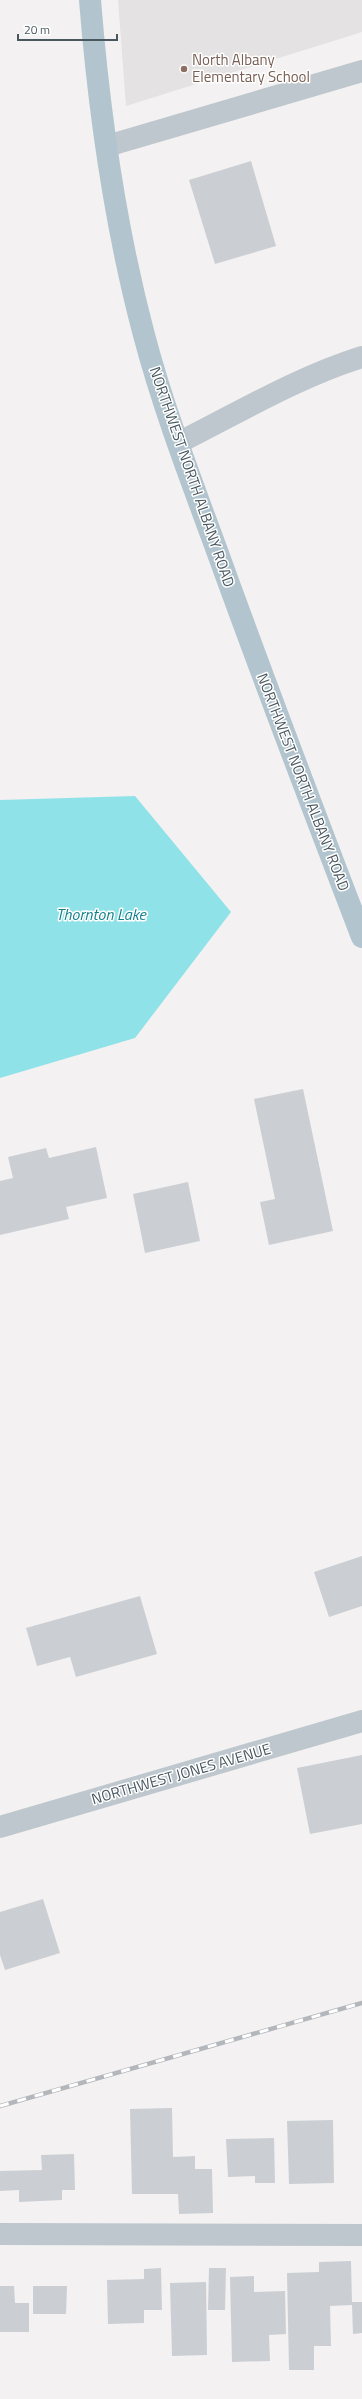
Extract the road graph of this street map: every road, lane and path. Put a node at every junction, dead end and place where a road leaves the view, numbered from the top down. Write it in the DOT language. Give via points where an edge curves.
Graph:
graph roads {
  1 [pos="90,0"];
  2 [pos="362,71"];
  3 [pos="107,146"];
  4 [pos="362,357"];
  5 [pos="178,443"];
  6 [pos="362,937"];
  7 [pos="362,1721"];
  8 [pos="0,1827"];
  9 [pos="0,2234"];
  10 [pos="362,2235"];
  1 -- 3 [label="main road, NORTHWEST NORTH ALBANY ROAD"];
  2 -- 3 [label="street"];
  3 -- 5 [label="main road, NORTHWEST NORTH ALBANY ROAD" via="116,214 144,336"];
  4 -- 5 [label="street" via="285,390"];
  5 -- 6 [label="main road, NORTHWEST NORTH ALBANY ROAD" via="272,702"];
  7 -- 8 [label="street, NORTHWEST JONES AVENUE"];
  9 -- 10 [label="street"];
}
